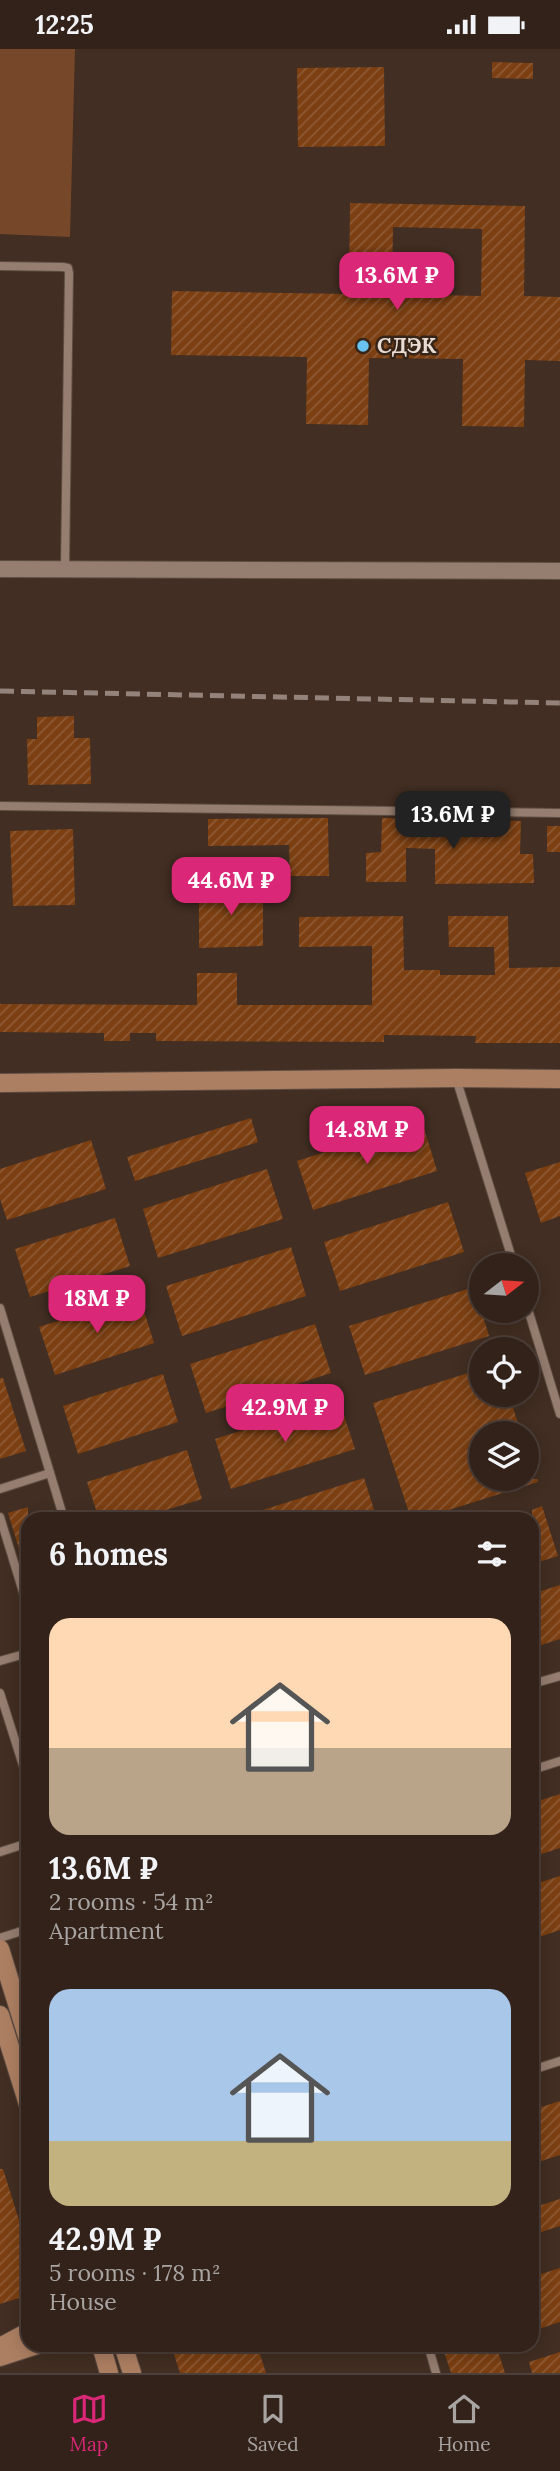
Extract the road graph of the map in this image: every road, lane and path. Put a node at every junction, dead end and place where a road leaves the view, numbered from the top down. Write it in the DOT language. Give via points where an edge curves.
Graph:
graph roads {
  1 [pos="0,265"];
  2 [pos="65,568"];
  3 [pos="0,569"];
  4 [pos="560,571"];
  5 [pos="0,806"];
  6 [pos="560,813"];
  7 [pos="456,1077"];
  8 [pos="560,1079"];
  9 [pos="0,1083"];
  10 [pos="510,1253"];
  11 [pos="0,1308"];
  12 [pos="532,1323"];
  13 [pos="560,1414"];
  14 [pos="50,1473"];
  15 [pos="0,1489"];
  16 [pos="62,1512"];
  17 [pos="0,1517"];
  18 [pos="21,1585"];
  19 [pos="21,1655"];
  20 [pos="0,1661"];
  21 [pos="560,1676"];
  22 [pos="539,1682"];
  23 [pos="0,1693"];
  24 [pos="21,1758"];
  25 [pos="560,1761"];
  26 [pos="539,1768"];
  27 [pos="21,1845"];
  28 [pos="0,1852"];
  29 [pos="21,1931"];
  30 [pos="0,1938"];
  31 [pos="0,1949"];
  32 [pos="0,2015"];
  33 [pos="21,2016"];
  34 [pos="560,2061"];
  35 [pos="539,2068"];
  36 [pos="21,2082"];
  37 [pos="21,2336"];
  38 [pos="0,2347"];
  39 [pos="21,2350"];
  40 [pos="103,2352"];
  41 [pos="125,2352"];
  42 [pos="430,2352"];
  43 [pos="0,2357"];
  44 [pos="109,2373"];
  45 [pos="132,2373"];
  46 [pos="436,2373"];
  1 -- 2 [label="lane" via="68,268"];
  2 -- 3 [label="street"];
  2 -- 4 [label="street"];
  5 -- 6 [label="lane"];
  7 -- 8 [label="street"];
  7 -- 9 [label="street"];
  7 -- 10 [label="lane"];
  11 -- 14 [label="lane"];
  12 -- 13 [label="lane"];
  14 -- 15 [label="lane"];
  14 -- 16 [label="lane"];
  17 -- 18 [label="lane"];
  19 -- 20 [label="lane"];
  21 -- 22 [label="lane"];
  23 -- 24 [label="lane"];
  25 -- 26 [label="lane"];
  27 -- 28 [label="lane"];
  29 -- 30 [label="lane"];
  31 -- 33 [label="street"];
  32 -- 36 [label="street"];
  34 -- 35 [label="lane"];
  37 -- 38 [label="street"];
  39 -- 43 [label="street"];
  40 -- 44 [label="street"];
  41 -- 45 [label="street"];
  42 -- 46 [label="lane"];
}
